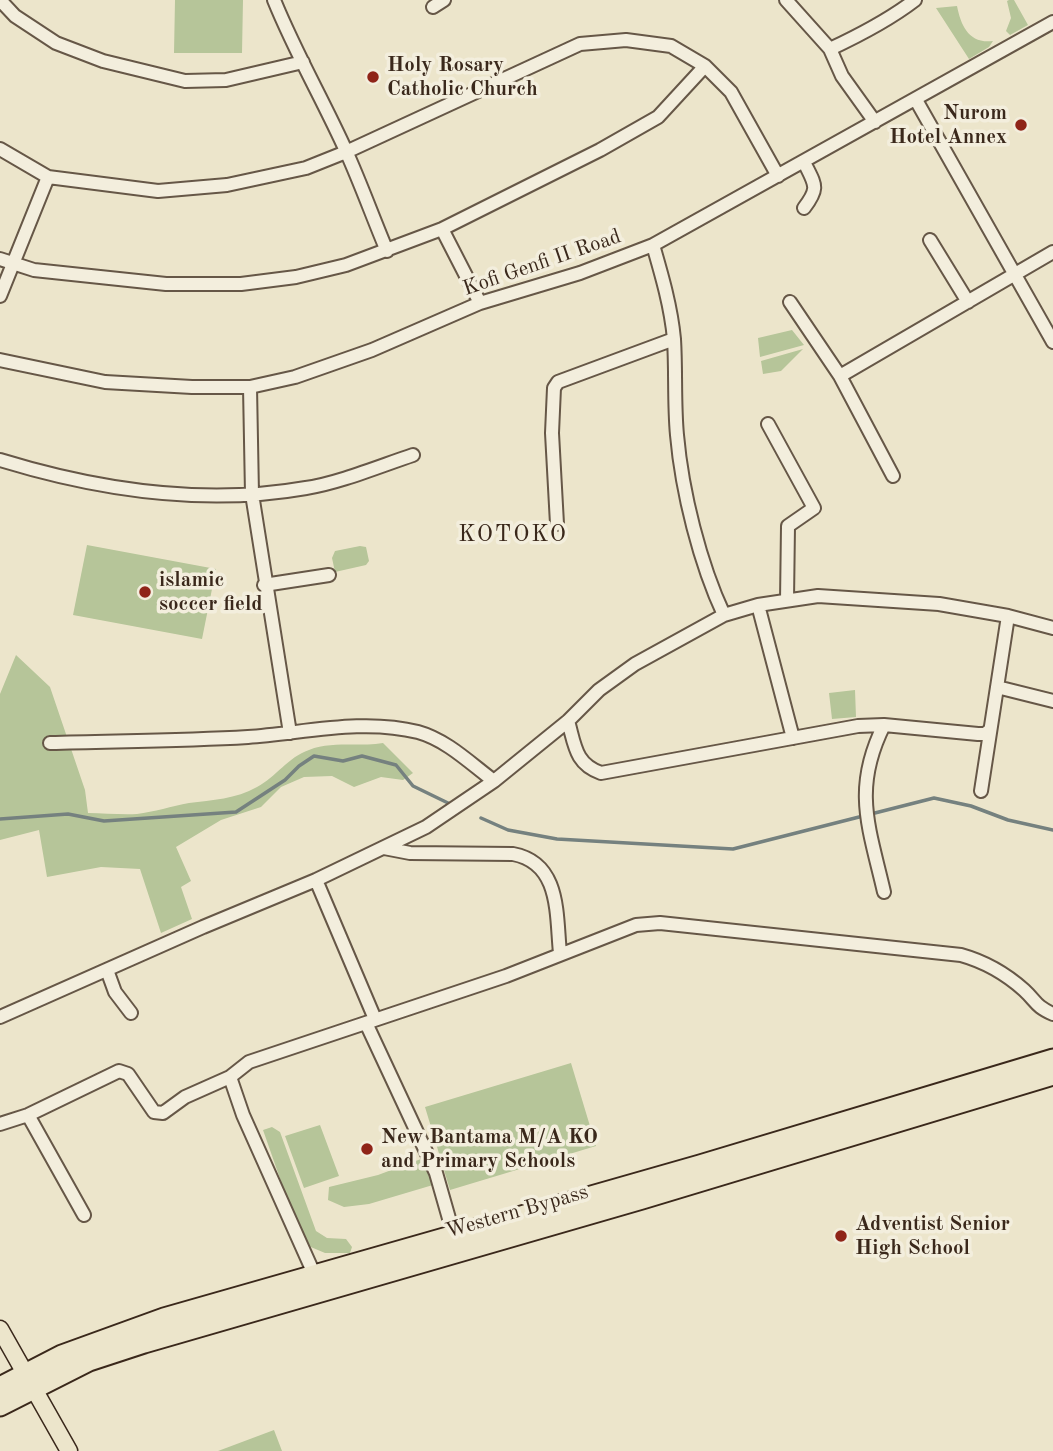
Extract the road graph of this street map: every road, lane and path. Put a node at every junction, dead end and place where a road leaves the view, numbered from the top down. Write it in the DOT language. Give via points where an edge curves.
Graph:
graph roads {
  1 [pos="1,0"];
  2 [pos="274,0"];
  3 [pos="786,0"];
  4 [pos="915,0"];
  5 [pos="1053,22"];
  6 [pos="830,49"];
  7 [pos="303,62"];
  8 [pos="705,66"];
  9 [pos="916,100"];
  10 [pos="875,122"];
  11 [pos="0,149"];
  12 [pos="346,152"];
  13 [pos="804,162"];
  14 [pos="778,176"];
  15 [pos="48,177"];
  16 [pos="804,208"];
  17 [pos="442,229"];
  18 [pos="930,240"];
  19 [pos="653,245"];
  20 [pos="387,251"];
  21 [pos="1053,252"];
  22 [pos="0,259"];
  23 [pos="13,265"];
  24 [pos="1015,275"];
  25 [pos="0,296"];
  26 [pos="790,302"];
  27 [pos="968,302"];
  28 [pos="480,303"];
  29 [pos="674,339"];
  30 [pos="1053,342"];
  31 [pos="0,360"];
  32 [pos="840,376"];
  33 [pos="250,387"];
  34 [pos="768,424"];
  35 [pos="413,455"];
  36 [pos="0,460"];
  37 [pos="893,476"];
  38 [pos="251,495"];
  39 [pos="557,524"];
  40 [pos="329,575"];
  41 [pos="264,585"];
  42 [pos="788,600"];
  43 [pos="758,605"];
  44 [pos="724,615"];
  45 [pos="1008,616"];
  46 [pos="1053,628"];
  47 [pos="997,687"];
  48 [pos="1053,701"];
  49 [pos="568,721"];
  50 [pos="884,725"];
  51 [pos="990,730"];
  52 [pos="290,733"];
  53 [pos="793,738"];
  54 [pos="50,743"];
  55 [pos="494,781"];
  56 [pos="981,792"];
  57 [pos="384,848"];
  58 [pos="316,880"];
  59 [pos="884,892"];
  60 [pos="560,953"];
  61 [pos="107,970"];
  62 [pos="131,1013"];
  63 [pos="1053,1014"];
  64 [pos="0,1017"];
  65 [pos="371,1021"];
  66 [pos="1053,1059"];
  67 [pos="1053,1075"];
  68 [pos="230,1077"];
  69 [pos="28,1115"];
  70 [pos="0,1124"];
  71 [pos="84,1215"];
  72 [pos="454,1236"];
  73 [pos="316,1276"];
  74 [pos="0,1329"];
  75 [pos="28,1381"];
  76 [pos="0,1387"];
  77 [pos="0,1406"];
  78 [pos="69,1451"];
  1 -- 7 [label="street" via="15,16 56,43 103,61 184,81 226,80"];
  2 -- 7 [label="street"];
  3 -- 6 [label="street"];
  4 -- 6 [label="street"];
  5 -- 9 [label="street, Kofi Genfi II Road"];
  6 -- 10 [label="street" via="842,76"];
  7 -- 12 [label="street"];
  8 -- 12 [label="street" via="671,46 626,40 580,44"];
  8 -- 14 [label="street" via="731,92"];
  8 -- 17 [label="street" via="658,117"];
  9 -- 10 [label="street, Kofi Genfi II Road"];
  9 -- 24 [label="street"];
  10 -- 13 [label="street, Kofi Genfi II Road"];
  11 -- 15 [label="street"];
  12 -- 15 [label="street" via="306,168 195,189 158,191"];
  12 -- 20 [label="street"];
  13 -- 14 [label="street, Kofi Genfi II Road"];
  13 -- 16 [label="street" via="816,192"];
  14 -- 19 [label="street, Kofi Genfi II Road"];
  15 -- 23 [label="street"];
  17 -- 20 [label="street"];
  17 -- 28 [label="street"];
  18 -- 27 [label="street"];
  19 -- 28 [label="street, Kofi Genfi II Road"];
  19 -- 29 [label="street"];
  20 -- 23 [label="street" via="296,278 242,284 166,284"];
  21 -- 24 [label="street"];
  22 -- 23 [label="street"];
  23 -- 25 [label="street"];
  24 -- 27 [label="street"];
  24 -- 30 [label="street"];
  26 -- 32 [label="street"];
  27 -- 32 [label="street"];
  28 -- 33 [label="street, Kofi Genfi II Road" via="372,350"];
  29 -- 39 [label="street" via="558,382 554,388"];
  29 -- 44 [label="street" via="677,436 688,505"];
  31 -- 33 [label="street, Kofi Genfi II Road" via="105,382"];
  32 -- 37 [label="street"];
  33 -- 38 [label="street"];
  34 -- 42 [label="street" via="814,508 788,526"];
  35 -- 38 [label="street" via="308,488"];
  36 -- 38 [label="street" via="112,487 188,495"];
  38 -- 41 [label="street"];
  40 -- 41 [label="street"];
  41 -- 52 [label="street"];
  42 -- 43 [label="street"];
  42 -- 45 [label="street" via="818,596 939,604"];
  43 -- 44 [label="street"];
  43 -- 53 [label="street"];
  44 -- 49 [label="street" via="635,664 598,690"];
  45 -- 46 [label="street"];
  45 -- 47 [label="street"];
  47 -- 48 [label="street"];
  47 -- 51 [label="street"];
  49 -- 53 [label="street" via="580,760 601,773"];
  49 -- 55 [label="street"];
  50 -- 51 [label="street" via="978,734"];
  50 -- 53 [label="street"];
  50 -- 59 [label="street" via="864,792"];
  51 -- 56 [label="street"];
  52 -- 54 [label="street"];
  52 -- 55 [label="street" via="366,726 421,733 446,745"];
  55 -- 57 [label="street" via="426,827"];
  57 -- 58 [label="street"];
  57 -- 60 [label="street" via="525,857 554,889"];
  58 -- 61 [label="street"];
  58 -- 65 [label="street"];
  60 -- 63 [label="street" via="636,925 660,923 961,955 1004,974 1038,1007"];
  60 -- 65 [label="street"];
  61 -- 62 [label="street" via="115,992"];
  61 -- 64 [label="street"];
  65 -- 68 [label="street" via="249,1062"];
  65 -- 72 [label="street" via="436,1173"];
  66 -- 72 [label="highway, Western Bypass"];
  67 -- 75 [label="highway, Western Bypass"];
  68 -- 69 [label="street" via="185,1097 163,1113 154,1112 128,1074 119,1071"];
  68 -- 73 [label="street"];
  69 -- 70 [label="street"];
  69 -- 71 [label="street"];
  72 -- 73 [label="highway, Western Bypass"];
  73 -- 75 [label="highway, Western Bypass" via="82,1347"];
  74 -- 75 [label="main road"];
  75 -- 76 [label="highway, Western Bypass"];
  75 -- 77 [label="highway, Western Bypass"];
  75 -- 78 [label="main road"];
}
